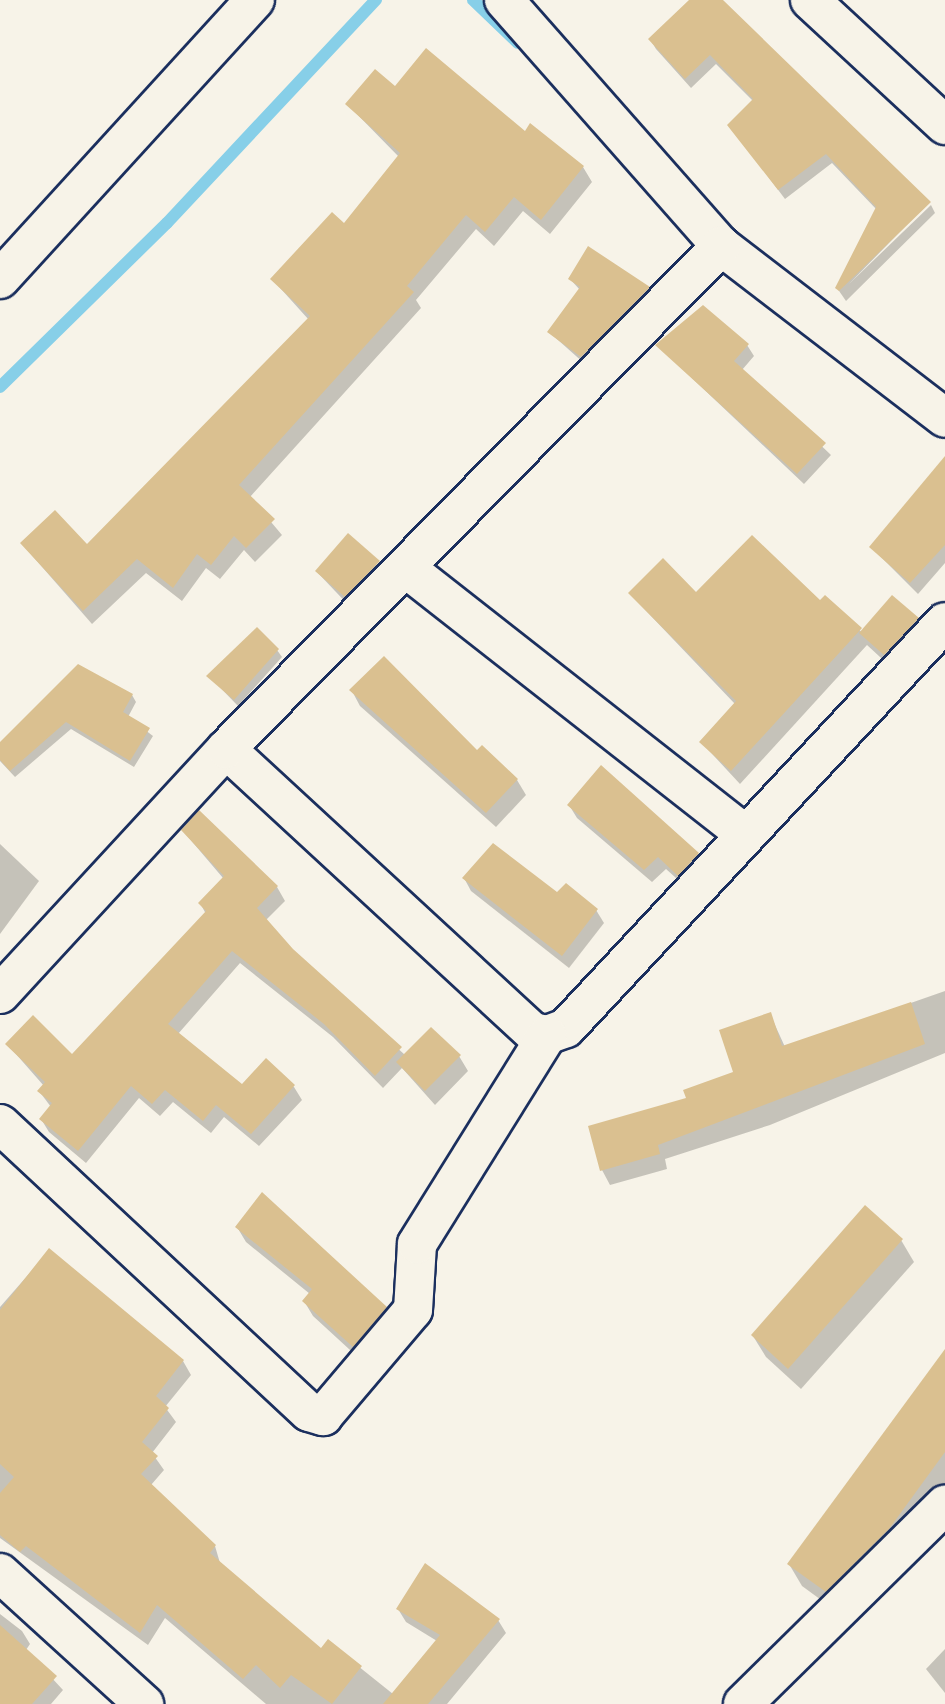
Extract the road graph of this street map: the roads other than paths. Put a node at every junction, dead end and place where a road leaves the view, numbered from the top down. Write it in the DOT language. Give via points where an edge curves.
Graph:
graph roads {
  1 [pos="256,0"];
  2 [pos="503,0"];
  3 [pos="810,0"];
  4 [pos="945,125"];
  5 [pos="721,246"];
  6 [pos="0,279"];
  7 [pos="945,418"];
  8 [pos="407,569"];
  9 [pos="945,622"];
  10 [pos="226,749"];
  11 [pos="742,832"];
  12 [pos="0,994"];
  13 [pos="547,1035"];
  14 [pos="0,1124"];
  15 [pos="945,1504"];
  16 [pos="0,1573"];
  17 [pos="144,1704"];
  18 [pos="743,1704"];
  1 -- 6 [label="street"];
  2 -- 5 [label="street"];
  3 -- 4 [label="street"];
  5 -- 7 [label="street"];
  5 -- 8 [label="street"];
  8 -- 10 [label="street"];
  8 -- 11 [label="street"];
  9 -- 11 [label="street"];
  10 -- 12 [label="street"];
  10 -- 13 [label="street" via="533,1032"];
  11 -- 13 [label="street" via="566,1028"];
  13 -- 14 [label="street" via="417,1244 413,1310 323,1416 309,1412"];
  15 -- 18 [label="street"];
  16 -- 17 [label="street"];
}
